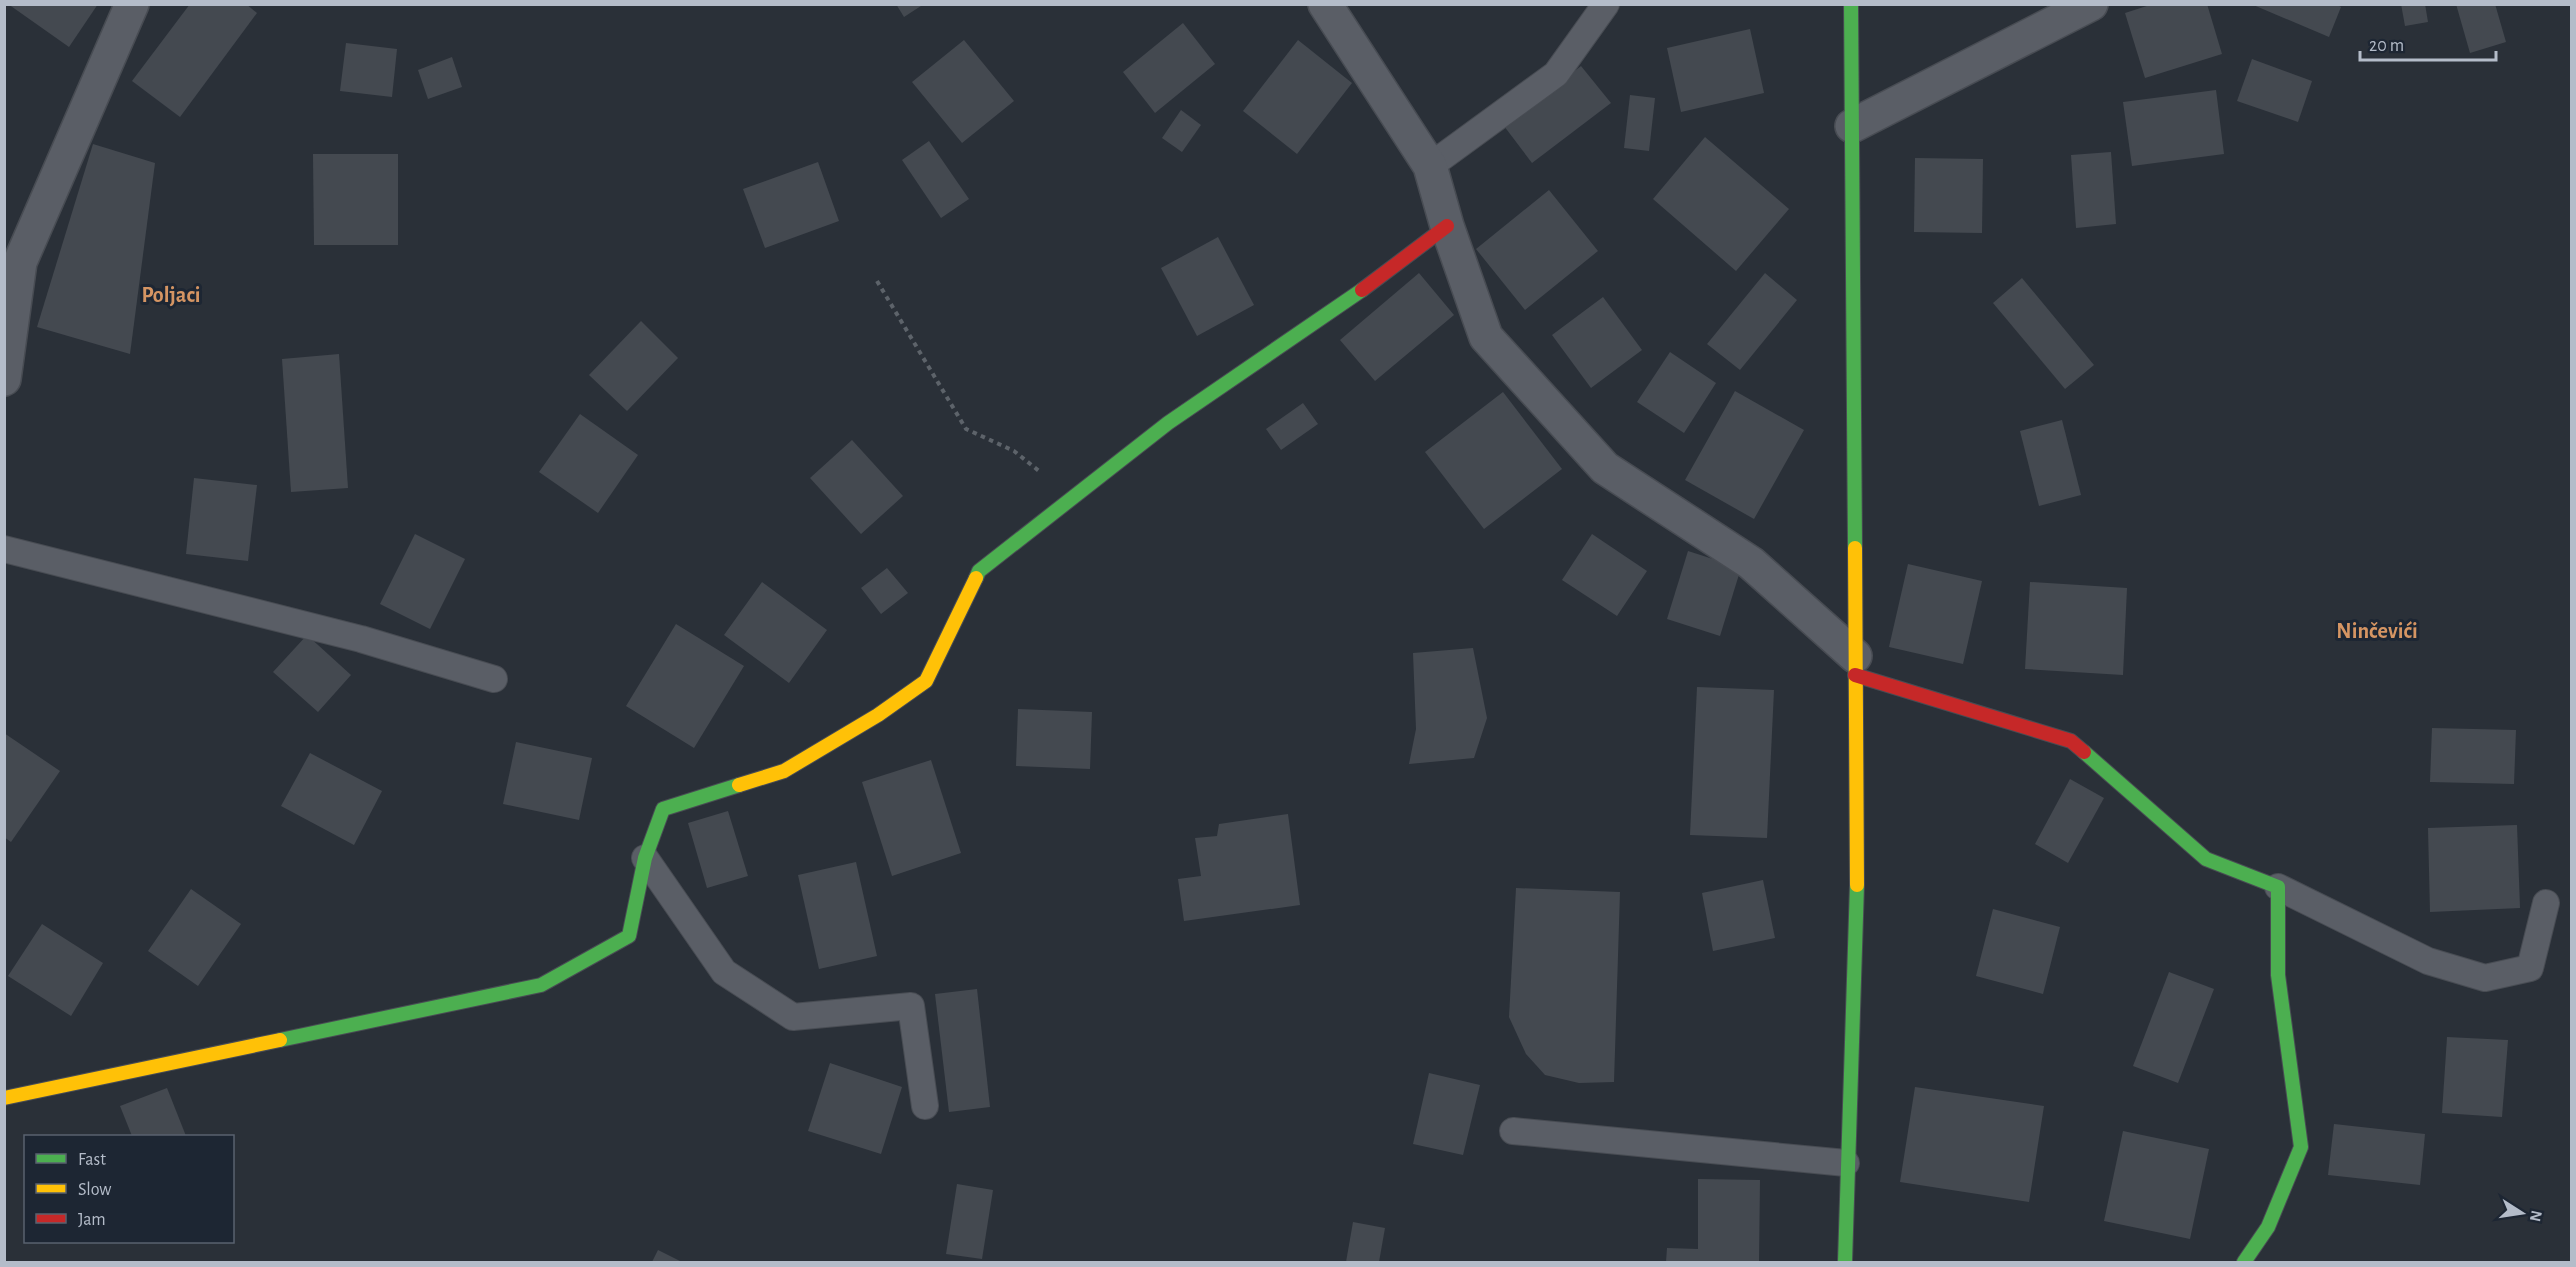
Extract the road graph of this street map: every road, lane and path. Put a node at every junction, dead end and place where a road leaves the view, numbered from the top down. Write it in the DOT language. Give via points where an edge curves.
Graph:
graph roads {
  1 [pos="132,4"];
  2 [pos="1325,4"];
  3 [pos="1606,4"];
  4 [pos="1851,4"];
  5 [pos="2091,4"];
  6 [pos="1852,126"];
  7 [pos="1430,166"];
  8 [pos="1447,226"];
  9 [pos="877,281"];
  10 [pos="4,379"];
  11 [pos="1073,498"];
  12 [pos="4,549"];
  13 [pos="1855,665"];
  14 [pos="494,679"];
  15 [pos="645,858"];
  16 [pos="2278,887"];
  17 [pos="2546,903"];
  18 [pos="4,1098"];
  19 [pos="925,1106"];
  20 [pos="1513,1131"];
  21 [pos="1846,1163"];
  22 [pos="1845,1263"];
  23 [pos="2244,1263"];
  1 -- 10 [label="street" via="20,262"];
  2 -- 7 [label="street"];
  3 -- 7 [label="lane" via="1556,74"];
  4 -- 6 [label="street"];
  5 -- 6 [label="street"];
  6 -- 13 [label="street"];
  7 -- 8 [label="street"];
  8 -- 11 [label="street" via="1383,276 1168,423"];
  8 -- 13 [label="street" via="1486,337 1605,468 1751,563"];
  9 -- 11 [label="path" via="966,429 1014,451"];
  11 -- 15 [label="street" via="979,571 926,681 878,715 784,771 663,809"];
  12 -- 14 [label="lane" via="361,639"];
  13 -- 16 [label="street" via="2071,741 2206,859"];
  13 -- 21 [label="street" via="1857,918"];
  15 -- 18 [label="street" via="629,936 541,985"];
  15 -- 19 [label="lane" via="724,972 794,1017 911,1006"];
  16 -- 17 [label="lane" via="2428,961 2485,978 2530,968"];
  16 -- 23 [label="street" via="2278,975 2301,1147 2268,1227"];
  20 -- 21 [label="lane"];
  21 -- 22 [label="street"];
}
